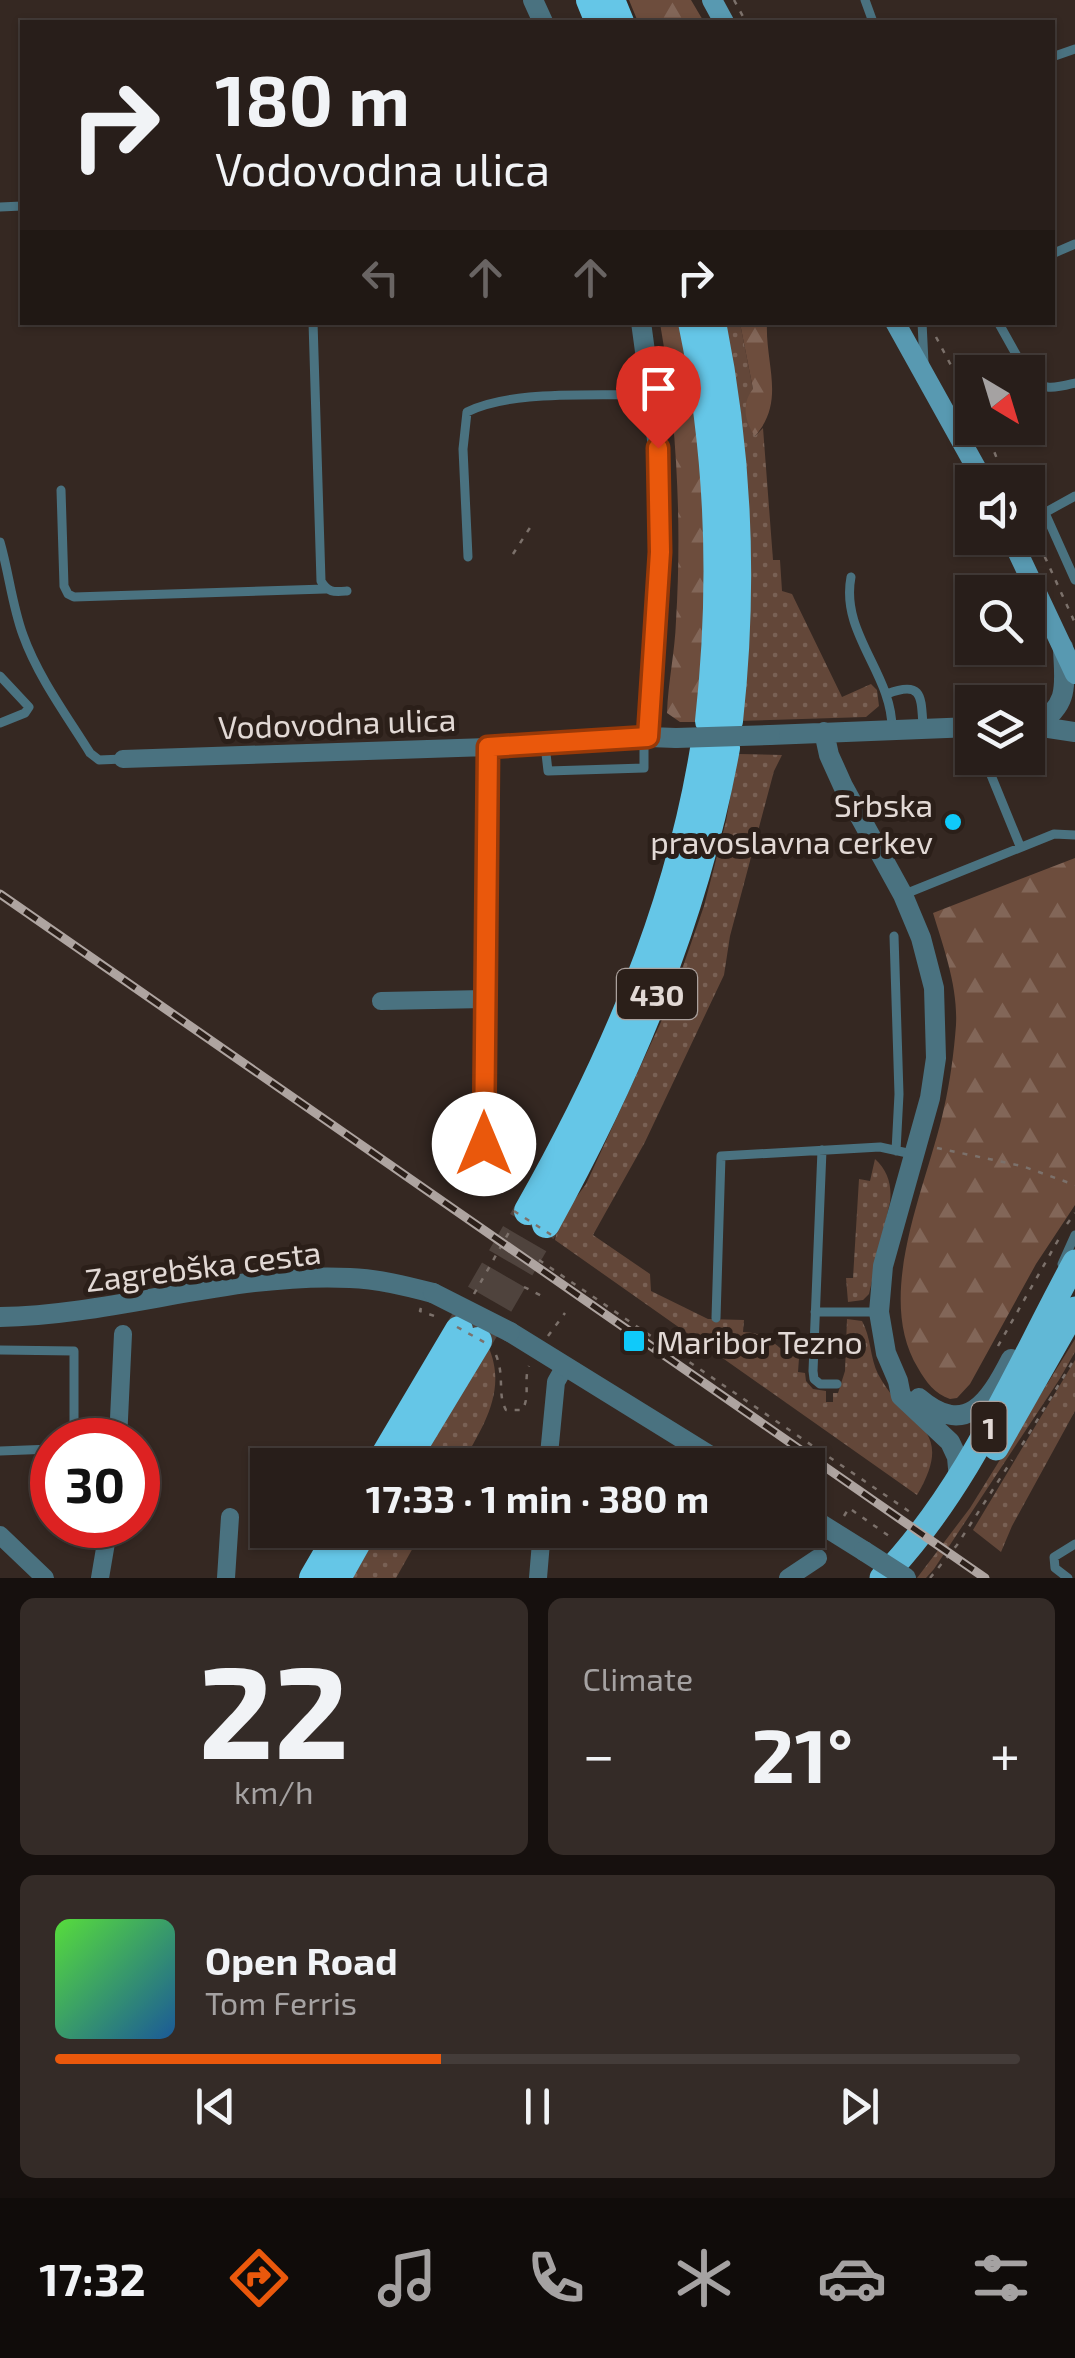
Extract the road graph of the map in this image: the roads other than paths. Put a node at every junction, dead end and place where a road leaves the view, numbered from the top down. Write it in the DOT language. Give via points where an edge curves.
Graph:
graph roads {
  1 [pos="313,325"];
  2 [pos="641,325"];
  3 [pos="693,325"];
  4 [pos="713,325"];
  5 [pos="897,325"];
  6 [pos="922,325"];
  7 [pos="1000,325"];
  8 [pos="1016,355"];
  9 [pos="925,376"];
  10 [pos="1075,382"];
  11 [pos="1045,388"];
  12 [pos="652,394"];
  13 [pos="975,465"];
  14 [pos="61,490"];
  15 [pos="1075,496"];
  16 [pos="1046,514"];
  17 [pos="0,542"];
  18 [pos="1020,555"];
  19 [pos="468,558"];
  20 [pos="851,577"];
  21 [pos="1075,580"];
  22 [pos="326,589"];
  23 [pos="347,591"];
  24 [pos="1063,645"];
  25 [pos="1075,674"];
  26 [pos="0,676"];
  27 [pos="888,694"];
  28 [pos="1045,718"];
  29 [pos="0,723"];
  30 [pos="1045,727"];
  31 [pos="955,728"];
  32 [pos="923,729"];
  33 [pos="892,730"];
  34 [pos="824,732"];
  35 [pos="1075,732"];
  36 [pos="717,735"];
  37 [pos="646,737"];
  38 [pos="544,744"];
  39 [pos="488,747"];
  40 [pos="122,758"];
  41 [pos="991,775"];
  42 [pos="1075,835"];
  43 [pos="1020,846"];
  44 [pos="903,895"];
  45 [pos="894,936"];
  46 [pos="485,999"];
  47 [pos="381,1001"];
  48 [pos="484,1144"];
  49 [pos="822,1150"];
  50 [pos="912,1151"];
  51 [pos="535,1220"];
  52 [pos="1075,1235"];
  53 [pos="1075,1262"];
  54 [pos="1067,1300"];
  55 [pos="815,1312"];
  56 [pos="879,1312"];
  57 [pos="0,1317"];
  58 [pos="716,1318"];
  59 [pos="123,1334"];
  60 [pos="1034,1338"];
  61 [pos="838,1343"];
  62 [pos="814,1344"];
  63 [pos="0,1350"];
  64 [pos="565,1366"];
  65 [pos="898,1381"];
  66 [pos="836,1384"];
  67 [pos="74,1418"];
  68 [pos="119,1418"];
  69 [pos="391,1448"];
  70 [pos="412,1448"];
  71 [pos="550,1448"];
  72 [pos="698,1448"];
  73 [pos="30,1450"];
  74 [pos="0,1451"];
  75 [pos="959,1479"];
  76 [pos="230,1517"];
  77 [pos="825,1527"];
  78 [pos="0,1536"];
  79 [pos="1075,1544"];
  80 [pos="105,1548"];
  81 [pos="330,1548"];
  82 [pos="354,1548"];
  83 [pos="540,1548"];
  84 [pos="818,1558"];
  85 [pos="46,1578"];
  86 [pos="100,1578"];
  87 [pos="226,1578"];
  88 [pos="313,1578"];
  89 [pos="337,1578"];
  90 [pos="538,1578"];
  91 [pos="788,1578"];
  92 [pos="882,1578"];
  93 [pos="906,1578"];
  94 [pos="1068,1578"];
  1 -- 22 [label="lane"];
  2 -- 12 [label="street"];
  3 -- 36 [label="highway, 430" via="718,524"];
  4 -- 36 [label="highway, 430" via="738,514 737,634"];
  5 -- 9 [label="main road"];
  6 -- 9 [label="lane"];
  7 -- 8 [label="lane"];
  9 -- 13 [label="main road"];
  10 -- 11 [label="lane"];
  12 -- 19 [label="lane" via="513,399 467,412"];
  12 -- 37 [label="street" via="661,520"];
  14 -- 22 [label="lane" via="64,586 74,597"];
  15 -- 16 [label="lane"];
  16 -- 21 [label="lane"];
  17 -- 40 [label="lane" via="24,640 48,683 90,754"];
  18 -- 24 [label="main road"];
  20 -- 27 [label="lane" via="852,621"];
  22 -- 23 [label="lane"];
  24 -- 25 [label="main road"];
  24 -- 28 [label="street" via="1062,701"];
  26 -- 29 [label="lane" via="29,707"];
  27 -- 32 [label="lane" via="916,690"];
  27 -- 33 [label="lane"];
  30 -- 35 [label="street"];
  31 -- 32 [label="street, Vodovodna ulica"];
  32 -- 33 [label="street, Vodovodna ulica"];
  33 -- 34 [label="street, Vodovodna ulica"];
  34 -- 37 [label="street, Vodovodna ulica, bridge"];
  34 -- 44 [label="street" via="828,756"];
  36 -- 51 [label="highway, 430" via="698,872 665,974 613,1095"];
  37 -- 38 [label="street, Vodovodna ulica"];
  37 -- 38 [label="lane" via="644,768 548,770"];
  38 -- 39 [label="street, Vodovodna ulica"];
  39 -- 40 [label="street, Vodovodna ulica"];
  39 -- 46 [label="street"];
  41 -- 43 [label="lane"];
  42 -- 43 [label="lane" via="1054,834"];
  43 -- 44 [label="lane"];
  44 -- 50 [label="street" via="922,938 937,1019 930,1098"];
  45 -- 50 [label="lane" via="899,1094"];
  46 -- 47 [label="street"];
  46 -- 48 [label="street"];
  49 -- 50 [label="lane"];
  49 -- 55 [label="lane"];
  49 -- 58 [label="lane" via="721,1156"];
  50 -- 56 [label="street" via="883,1266"];
  52 -- 54 [label="lane" via="1064,1258"];
  53 -- 54 [label="main road, 1"];
  54 -- 60 [label="main road, 1"];
  54 -- 93 [label="main road, 1" via="960,1506"];
  55 -- 56 [label="lane"];
  55 -- 62 [label="lane"];
  56 -- 65 [label="street"];
  57 -- 64 [label="street, Zagrebška cesta, bridge" via="279,1280 351,1278 433,1293"];
  59 -- 68 [label="street"];
  60 -- 65 [label="street" via="1015,1350 984,1403 965,1414 936,1413"];
  60 -- 75 [label="main road, 1"];
  61 -- 62 [label="lane"];
  62 -- 66 [label="lane" via="814,1379"];
  63 -- 67 [label="lane" via="74,1351"];
  64 -- 71 [label="street" via="556,1382"];
  64 -- 72 [label="street, Zagrebška cesta"];
  65 -- 75 [label="street" via="911,1409 950,1442"];
  69 -- 70 [label="highway" via="471,1336"];
  73 -- 74 [label="lane"];
  75 -- 92 [label="main road, 1"];
  76 -- 87 [label="street"];
  77 -- 93 [label="street, bridge"];
  78 -- 85 [label="street"];
  79 -- 94 [label="lane" via="1054,1557"];
  80 -- 86 [label="street"];
  81 -- 88 [label="highway"];
  82 -- 89 [label="highway"];
  83 -- 90 [label="street"];
  84 -- 91 [label="street"];
}
